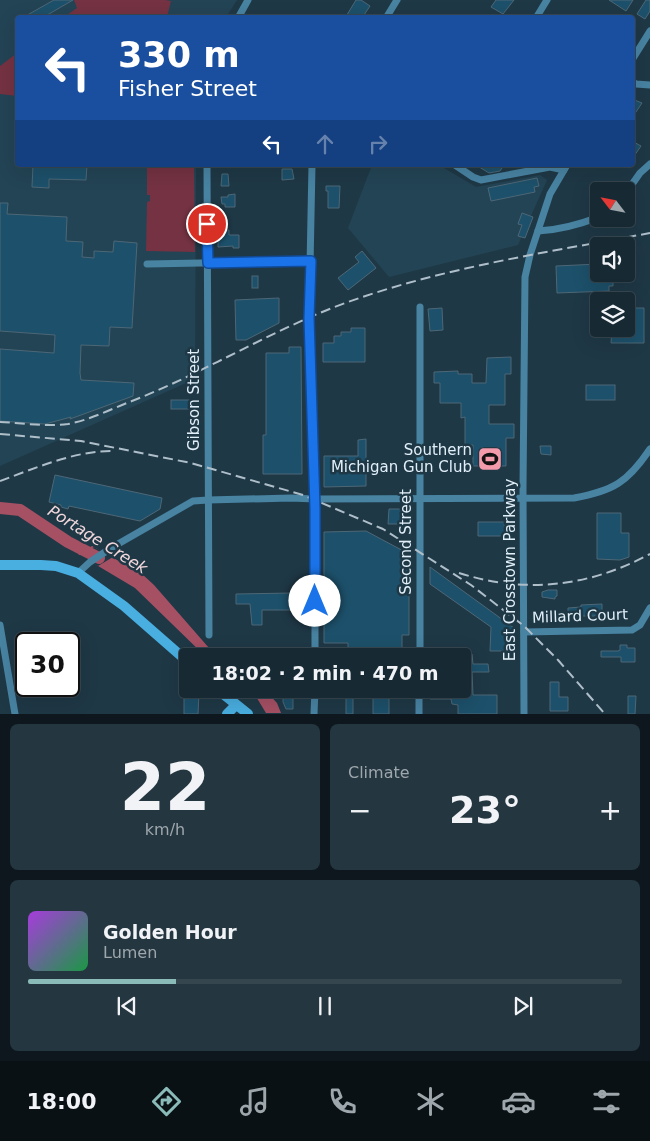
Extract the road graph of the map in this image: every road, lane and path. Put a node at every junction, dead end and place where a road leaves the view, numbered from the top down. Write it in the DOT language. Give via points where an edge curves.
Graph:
graph roads {
  1 [pos="248,0"];
  2 [pos="397,0"];
  3 [pos="547,0"];
  4 [pos="240,15"];
  5 [pos="388,15"];
  6 [pos="538,15"];
  7 [pos="650,31"];
  8 [pos="635,55"];
  9 [pos="635,84"];
  10 [pos="650,85"];
  11 [pos="650,164"];
  12 [pos="207,167"];
  13 [pos="312,167"];
  14 [pos="458,167"];
  15 [pos="550,167"];
  16 [pos="550,167"];
  17 [pos="565,168"];
  18 [pos="633,182"];
  19 [pos="590,220"];
  20 [pos="538,231"];
  21 [pos="311,261"];
  22 [pos="208,263"];
  23 [pos="146,264"];
  24 [pos="420,307"];
  25 [pos="650,448"];
  26 [pos="523,498"];
  27 [pos="315,499"];
  28 [pos="420,499"];
  29 [pos="208,500"];
  30 [pos="0,565"];
  31 [pos="78,573"];
  32 [pos="650,608"];
  33 [pos="0,625"];
  34 [pos="524,632"];
  35 [pos="209,635"];
  36 [pos="315,648"];
  37 [pos="420,648"];
  38 [pos="179,654"];
  39 [pos="228,698"];
  40 [pos="314,698"];
  41 [pos="419,698"];
  42 [pos="236,705"];
  43 [pos="15,714"];
  44 [pos="227,714"];
  45 [pos="248,714"];
  46 [pos="314,714"];
  47 [pos="419,714"];
  48 [pos="524,714"];
  1 -- 4 [label="street"];
  2 -- 5 [label="street"];
  3 -- 6 [label="street"];
  7 -- 8 [label="street"];
  9 -- 10 [label="street"];
  11 -- 18 [label="street"];
  12 -- 22 [label="street, Gibson Street"];
  13 -- 21 [label="street"];
  14 -- 15 [label="street" via="482,180"];
  16 -- 17 [label="street"];
  17 -- 20 [label="street, East Crosstown Parkway" via="550,194"];
  19 -- 20 [label="street" via="558,230"];
  20 -- 26 [label="street, East Crosstown Parkway" via="526,277"];
  21 -- 22 [label="street"];
  21 -- 27 [label="street" via="309,318"];
  22 -- 23 [label="street"];
  22 -- 29 [label="street, Gibson Street"];
  24 -- 28 [label="street, Second Street"];
  25 -- 26 [label="street" via="627,477 598,493 574,498"];
  26 -- 28 [label="street"];
  26 -- 34 [label="street, East Crosstown Parkway"];
  27 -- 28 [label="street"];
  27 -- 29 [label="street"];
  27 -- 36 [label="street"];
  28 -- 37 [label="street, Second Street"];
  29 -- 31 [label="street" via="193,501 182,507 104,553"];
  29 -- 35 [label="street, Gibson Street"];
  30 -- 31 [label="main road" via="56,566"];
  31 -- 38 [label="main road" via="124,606"];
  32 -- 34 [label="street, Millard Court" via="636,628 626,630"];
  33 -- 43 [label="street"];
  34 -- 48 [label="street, East Crosstown Parkway"];
  39 -- 42 [label="main road"];
  40 -- 46 [label="street"];
  41 -- 47 [label="street"];
  42 -- 44 [label="main road"];
  42 -- 45 [label="main road"];
}
